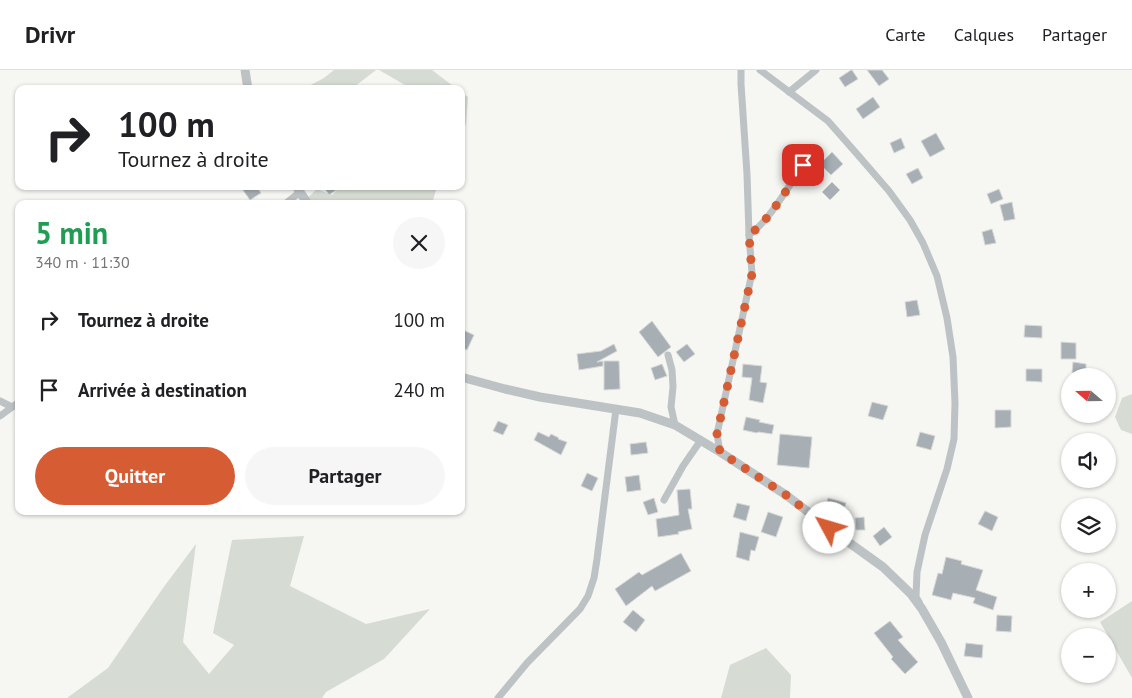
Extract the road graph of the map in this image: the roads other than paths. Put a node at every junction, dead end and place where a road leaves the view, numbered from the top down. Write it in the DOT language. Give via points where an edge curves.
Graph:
graph roads {
  1 [pos="245,70"];
  2 [pos="741,70"];
  3 [pos="760,70"];
  4 [pos="816,70"];
  5 [pos="247,85"];
  6 [pos="789,92"];
  7 [pos="803,165"];
  8 [pos="297,190"];
  9 [pos="288,200"];
  10 [pos="749,235"];
  11 [pos="668,355"];
  12 [pos="465,378"];
  13 [pos="0,401"];
  14 [pos="15,405"];
  15 [pos="12,407"];
  16 [pos="616,409"];
  17 [pos="0,416"];
  18 [pos="675,425"];
  19 [pos="700,440"];
  20 [pos="720,452"];
  21 [pos="664,500"];
  22 [pos="922,609"];
  23 [pos="498,698"];
  24 [pos="968,698"];
  1 -- 5 [label="street"];
  2 -- 10 [label="street"];
  3 -- 6 [label="street"];
  4 -- 6 [label="street"];
  6 -- 22 [label="street" via="828,121 889,191 923,243 937,276 953,358 956,403 954,439 917,572 916,597"];
  7 -- 10 [label="street" via="757,229"];
  8 -- 9 [label="street"];
  10 -- 20 [label="street" via="752,274 717,434"];
  11 -- 18 [label="street"];
  12 -- 16 [label="street" via="540,397"];
  13 -- 15 [label="street"];
  14 -- 15 [label="street"];
  15 -- 17 [label="street"];
  16 -- 18 [label="street" via="645,414"];
  16 -- 23 [label="street" via="597,559 588,596 580,609"];
  18 -- 19 [label="street"];
  19 -- 20 [label="street"];
  19 -- 21 [label="street"];
  20 -- 22 [label="street" via="786,495 883,567"];
  22 -- 24 [label="street"];
}
